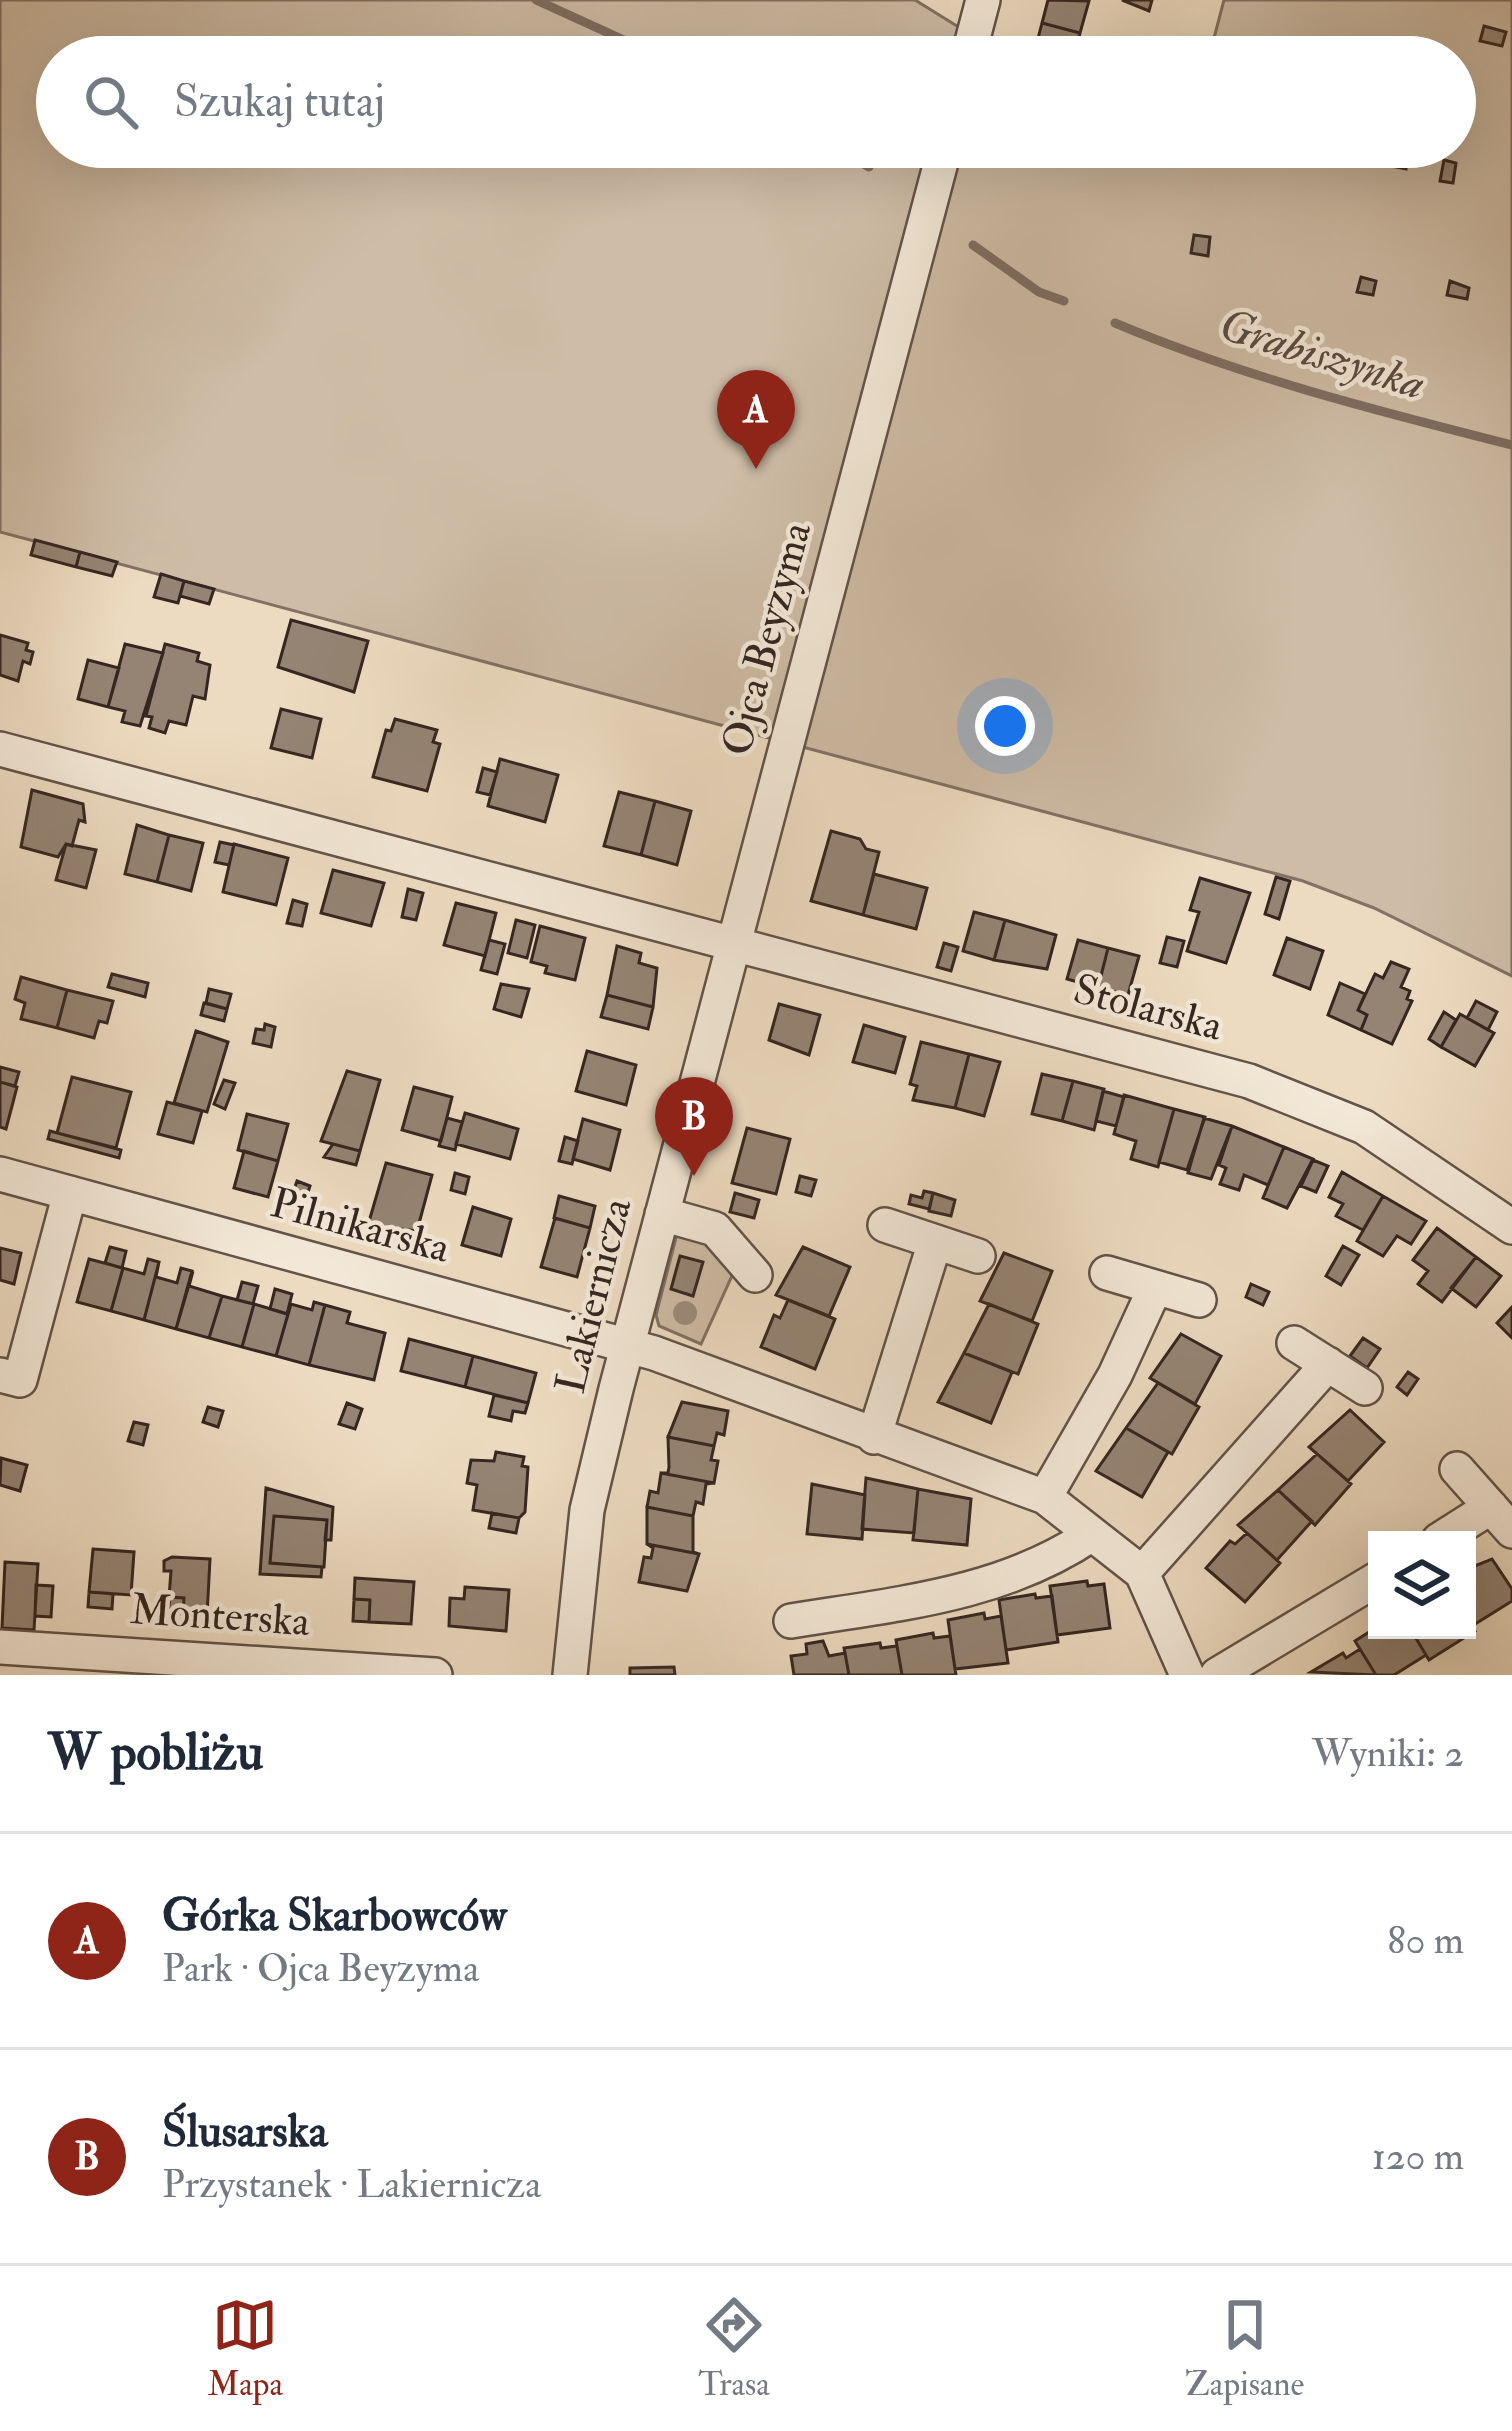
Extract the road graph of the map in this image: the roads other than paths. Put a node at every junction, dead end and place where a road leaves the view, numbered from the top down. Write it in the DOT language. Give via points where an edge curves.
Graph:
graph roads {
  1 [pos="983,0"];
  2 [pos="974,36"];
  3 [pos="939,168"];
  4 [pos="0,749"];
  5 [pos="732,945"];
  6 [pos="0,1174"];
  7 [pos="70,1193"];
  8 [pos="662,1214"];
  9 [pos="885,1225"];
  10 [pos="1512,1227"];
  11 [pos="935,1242"];
  12 [pos="978,1256"];
  13 [pos="1108,1273"];
  14 [pos="755,1275"];
  15 [pos="1156,1288"];
  16 [pos="1199,1300"];
  17 [pos="1294,1343"];
  18 [pos="628,1345"];
  19 [pos="1328,1364"];
  20 [pos="0,1375"];
  21 [pos="1365,1388"];
  22 [pos="874,1437"];
  23 [pos="1456,1469"];
  24 [pos="1045,1497"];
  25 [pos="1502,1519"];
  26 [pos="1466,1531"];
  27 [pos="1092,1534"];
  28 [pos="1142,1573"];
  29 [pos="1368,1583"];
  30 [pos="791,1621"];
  31 [pos="0,1648"];
  32 [pos="1188,1673"];
  33 [pos="435,1675"];
  34 [pos="570,1675"];
  1 -- 2 [label="street"];
  3 -- 5 [label="street, Ojca Beyzyma"];
  4 -- 5 [label="street, Stolarska"];
  5 -- 8 [label="street, Lakiernicza"];
  5 -- 10 [label="street, Stolarska" via="1249,1082 1364,1126"];
  6 -- 7 [label="street, Pilnikarska"];
  7 -- 18 [label="street, Pilnikarska"];
  7 -- 20 [label="street" via="20,1380"];
  8 -- 14 [label="street" via="715,1229"];
  8 -- 18 [label="street, Lakiernicza"];
  9 -- 11 [label="street"];
  11 -- 12 [label="street"];
  11 -- 22 [label="street"];
  13 -- 15 [label="street"];
  15 -- 16 [label="street"];
  15 -- 24 [label="street"];
  17 -- 19 [label="street"];
  18 -- 22 [label="street, Pilnikarska"];
  18 -- 34 [label="street, Lakiernicza" via="587,1510"];
  19 -- 21 [label="street"];
  19 -- 28 [label="street"];
  22 -- 24 [label="street, Pilnikarska"];
  23 -- 25 [label="street"];
  24 -- 27 [label="street, Pilnikarska"];
  25 -- 26 [label="street"];
  27 -- 28 [label="street, Pilnikarska"];
  27 -- 30 [label="street" via="1040,1566 955,1594"];
  28 -- 32 [label="street"];
  29 -- 32 [label="street"];
  31 -- 33 [label="street, Monterska"];
}
